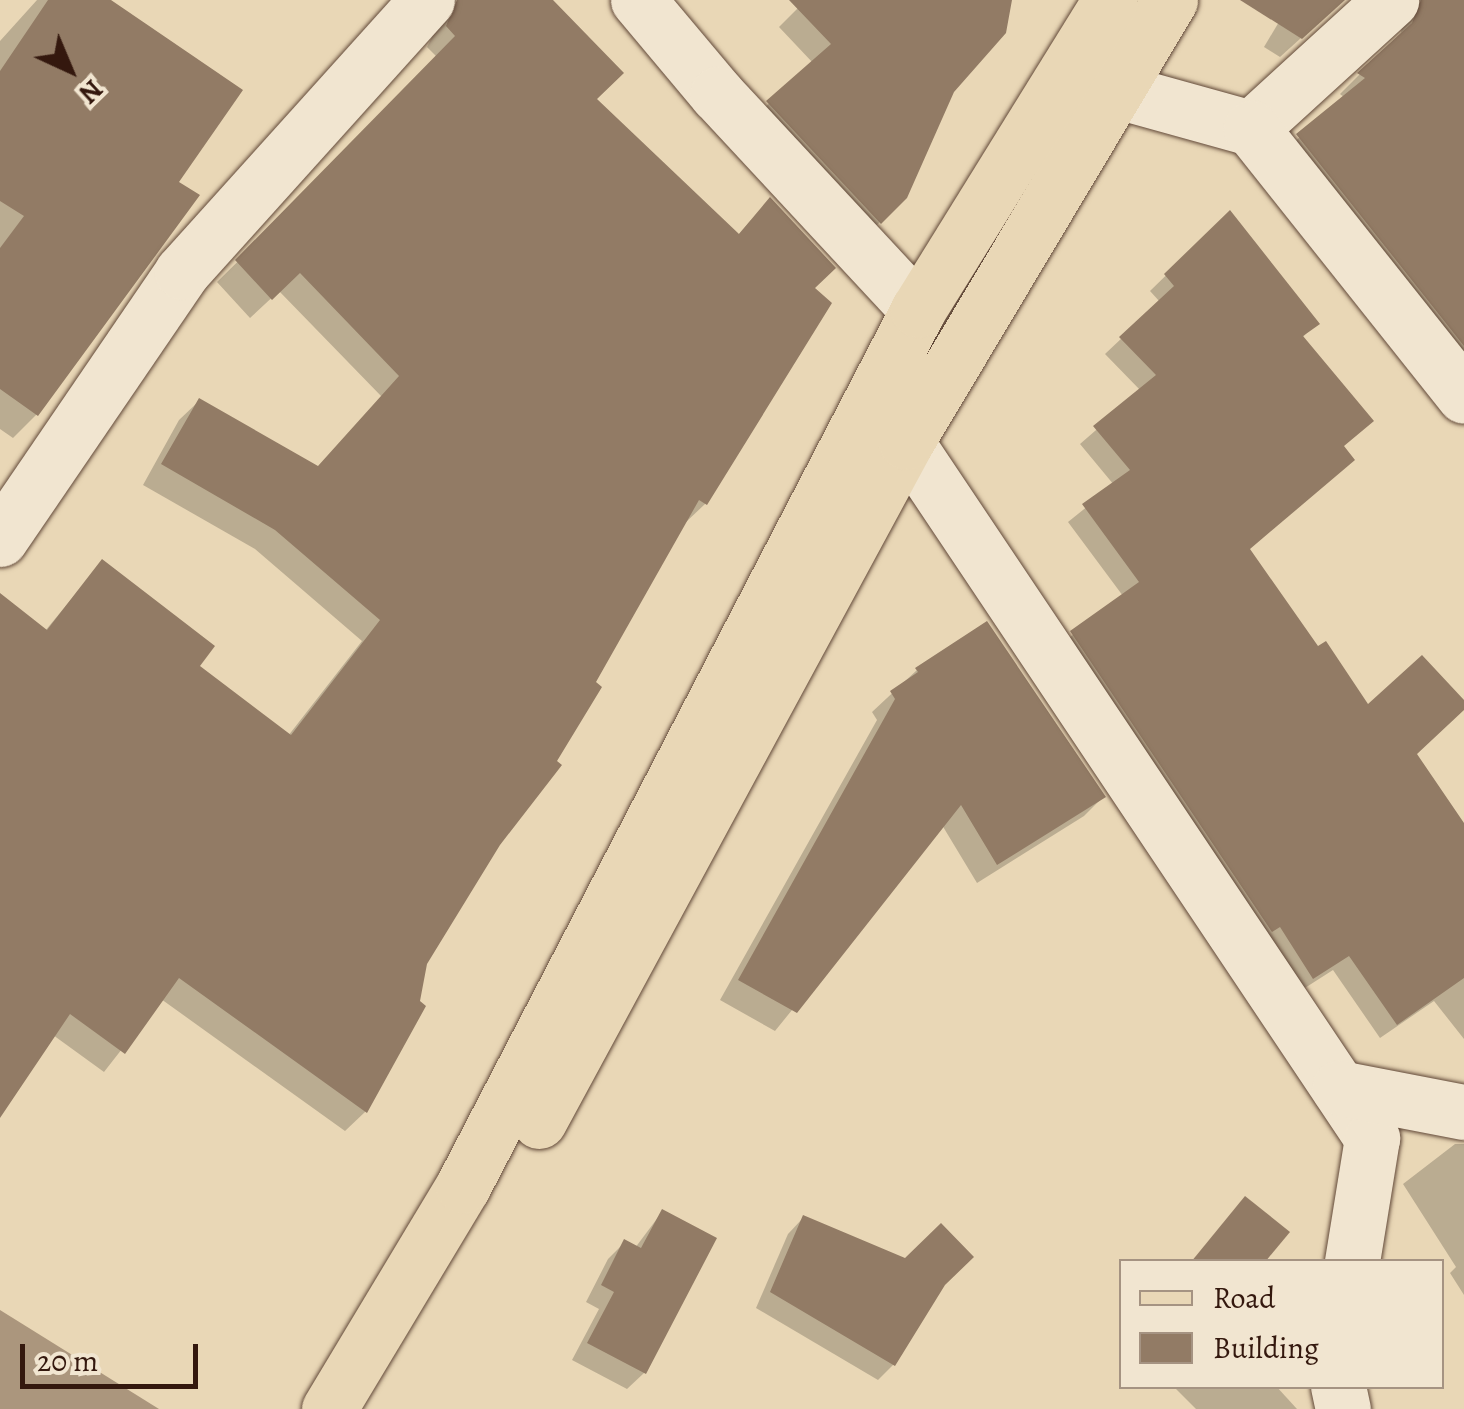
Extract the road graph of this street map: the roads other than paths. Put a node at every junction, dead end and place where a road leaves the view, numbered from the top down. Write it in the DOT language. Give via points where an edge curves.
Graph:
graph roads {
  1 [pos="427,0"];
  2 [pos="638,0"];
  3 [pos="1110,0"];
  4 [pos="1170,0"];
  5 [pos="1392,0"];
  6 [pos="1114,90"];
  7 [pos="1251,128"];
  8 [pos="918,310"];
  9 [pos="1464,396"];
  10 [pos="906,442"];
  11 [pos="0,539"];
  12 [pos="1339,1088"];
  13 [pos="1464,1112"];
  14 [pos="480,1193"];
  15 [pos="1352,1259"];
  16 [pos="338,1393"];
  1 -- 11 [label="street" via="182,272"];
  2 -- 8 [label="street" via="716,94"];
  3 -- 8 [label="main road"];
  4 -- 6 [label="main road"];
  5 -- 7 [label="street"];
  6 -- 7 [label="street"];
  6 -- 10 [label="main road"];
  7 -- 9 [label="street"];
  8 -- 14 [label="main road"];
  10 -- 12 [label="street"];
  10 -- 14 [label="main road"];
  12 -- 13 [label="street"];
  12 -- 15 [label="street" via="1372,1138"];
  14 -- 16 [label="main road"];
}
